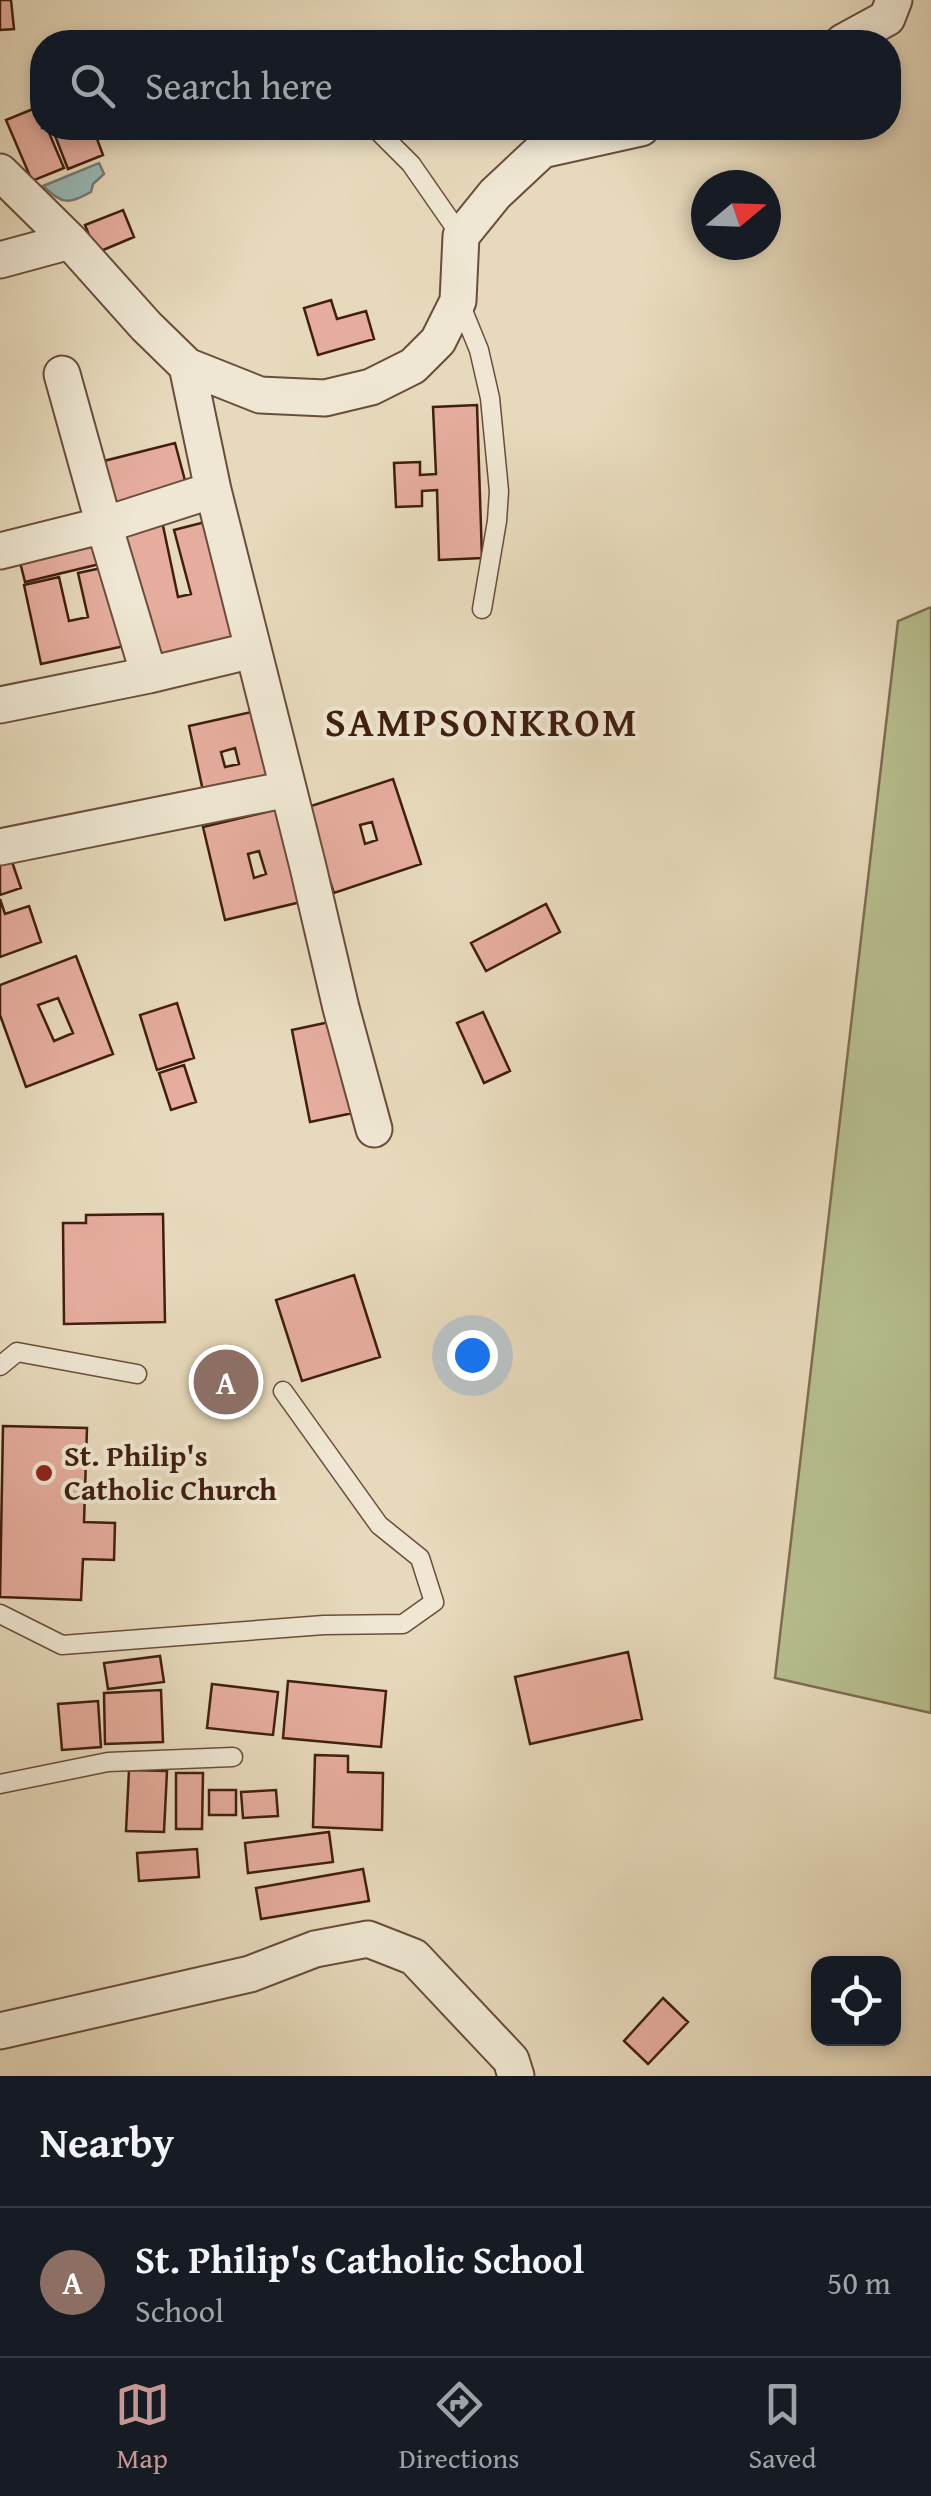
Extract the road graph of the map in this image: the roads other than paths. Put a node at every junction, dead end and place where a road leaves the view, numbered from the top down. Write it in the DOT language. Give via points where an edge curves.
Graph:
graph roads {
  1 [pos="894,0"];
  2 [pos="865,30"];
  3 [pos="387,140"];
  4 [pos="587,140"];
  5 [pos="0,172"];
  6 [pos="461,236"];
  7 [pos="70,240"];
  8 [pos="0,260"];
  9 [pos="458,301"];
  10 [pos="188,366"];
  11 [pos="62,374"];
  12 [pos="214,490"];
  13 [pos="104,525"];
  14 [pos="0,551"];
  15 [pos="482,608"];
  16 [pos="253,650"];
  17 [pos="149,675"];
  18 [pos="0,705"];
  19 [pos="288,790"];
  20 [pos="0,848"];
  21 [pos="374,1129"];
  22 [pos="0,1366"];
  23 [pos="137,1374"];
  24 [pos="284,1390"];
  25 [pos="0,1614"];
  26 [pos="233,1758"];
  27 [pos="0,1784"];
  28 [pos="0,2030"];
  29 [pos="516,2076"];
  1 -- 2 [label="street" via="887,18"];
  3 -- 6 [label="lane"];
  4 -- 6 [label="street" via="542,150"];
  5 -- 7 [label="street"];
  6 -- 9 [label="street"];
  7 -- 8 [label="street"];
  7 -- 10 [label="street"];
  9 -- 10 [label="street" via="438,341 413,366 371,387 325,398 260,395"];
  9 -- 15 [label="lane" via="490,398 499,491"];
  10 -- 12 [label="street"];
  11 -- 13 [label="street"];
  12 -- 13 [label="street"];
  12 -- 16 [label="street"];
  13 -- 14 [label="street"];
  13 -- 17 [label="street"];
  16 -- 17 [label="street"];
  16 -- 19 [label="street"];
  17 -- 18 [label="street"];
  19 -- 20 [label="street"];
  19 -- 21 [label="street"];
  22 -- 23 [label="lane" via="17,1352"];
  24 -- 25 [label="lane" via="379,1524 420,1558 434,1602 403,1624 62,1645"];
  26 -- 27 [label="lane" via="108,1762"];
  28 -- 29 [label="street" via="250,1974 368,1938 414,1957 511,2060"];
}
